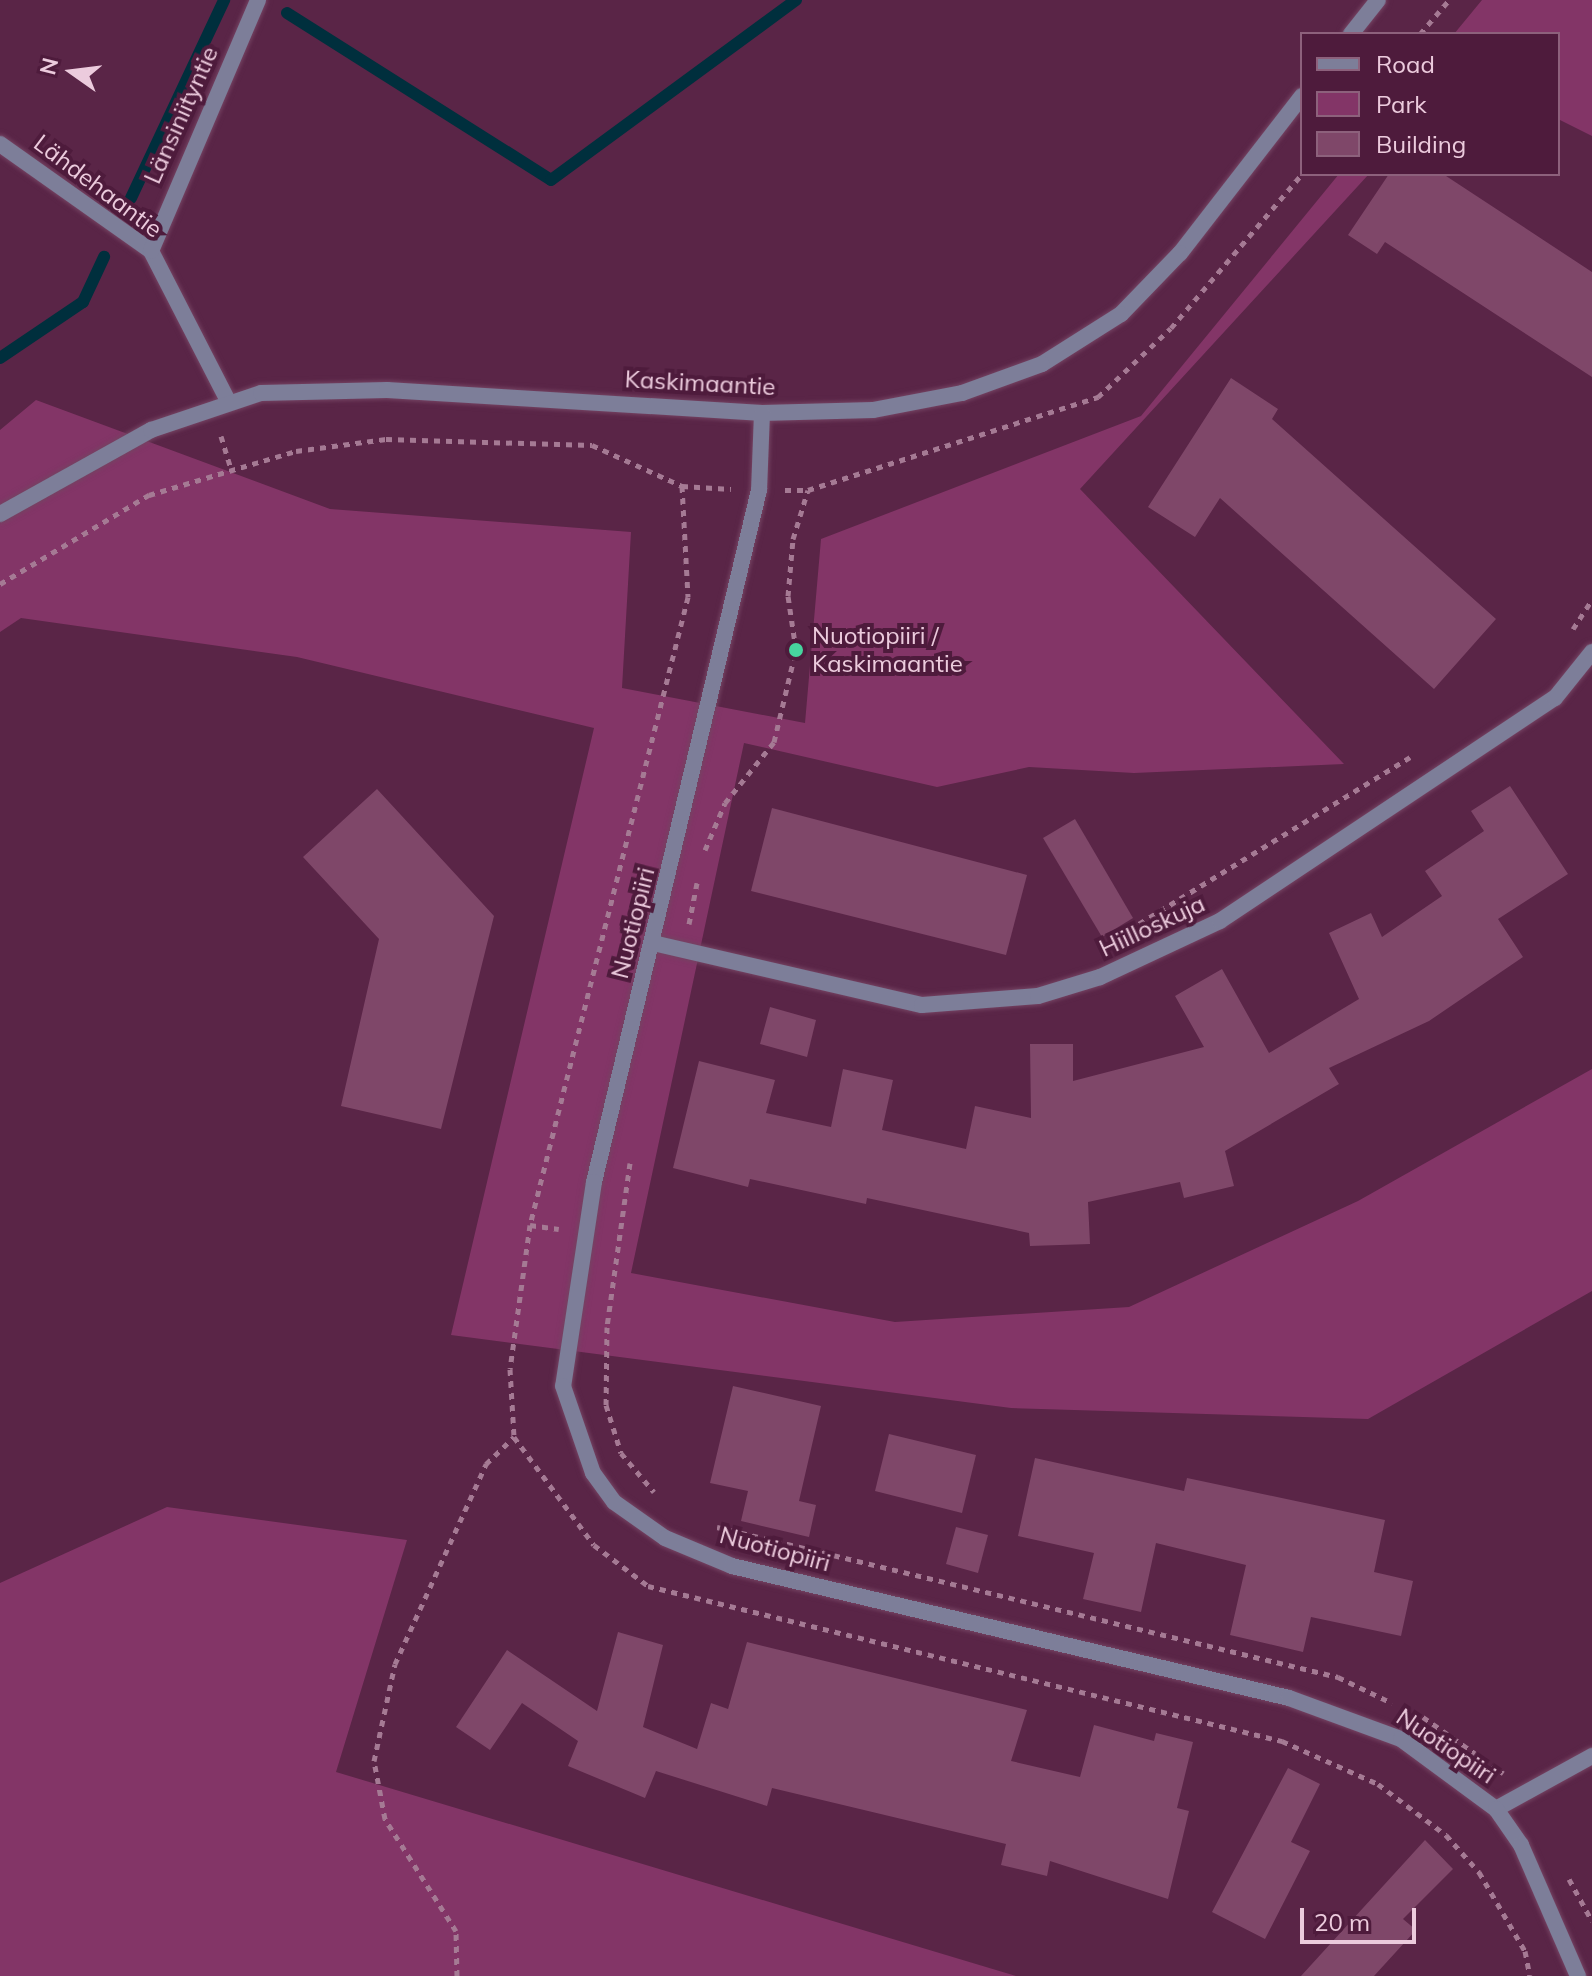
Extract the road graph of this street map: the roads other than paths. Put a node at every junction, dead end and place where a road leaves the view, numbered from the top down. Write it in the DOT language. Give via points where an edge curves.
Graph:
graph roads {
  1 [pos="258,0"];
  2 [pos="1378,0"];
  3 [pos="1353,32"];
  4 [pos="1300,99"];
  5 [pos="0,144"];
  6 [pos="151,251"];
  7 [pos="228,401"];
  8 [pos="762,413"];
  9 [pos="0,514"];
  10 [pos="1592,652"];
  11 [pos="653,943"];
  12 [pos="1592,1756"];
  13 [pos="1496,1809"];
  14 [pos="1578,1976"];
  1 -- 6 [label="street, Länsiniityntie"];
  2 -- 3 [label="street"];
  4 -- 8 [label="street, Kaskimaantie" via="1180,253 1121,314 1042,364 962,393 873,410"];
  5 -- 6 [label="street, Lähdehaantie"];
  6 -- 7 [label="street, Lähdehaantie"];
  7 -- 8 [label="street, Kaskimaantie" via="261,393 387,390"];
  7 -- 9 [label="street, Kaskimaantie" via="151,430"];
  8 -- 11 [label="street, Nuotiopiiri" via="759,490"];
  10 -- 11 [label="street, Hiilloskuja" via="1555,698 1220,921 1100,977 1038,996 922,1005"];
  11 -- 13 [label="street, Nuotiopiiri" via="594,1182 566,1333 563,1386 575,1437 614,1502 665,1538 732,1566 1348,1716 1401,1739"];
  12 -- 13 [label="street"];
  13 -- 14 [label="street, Nuotiopiiri" via="1528,1859"];
}
